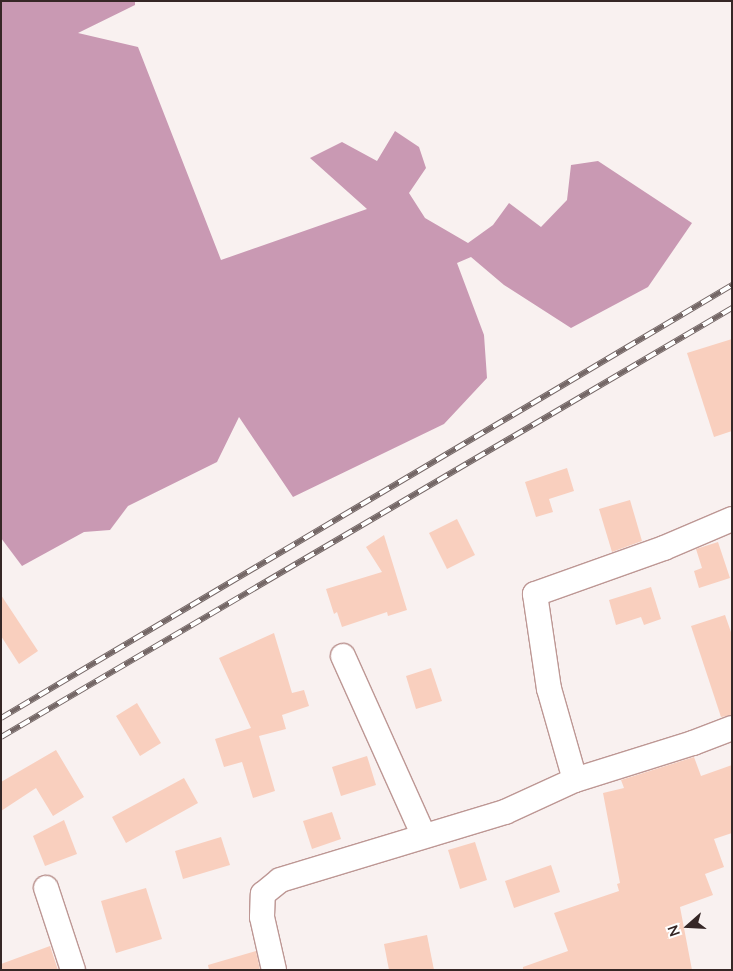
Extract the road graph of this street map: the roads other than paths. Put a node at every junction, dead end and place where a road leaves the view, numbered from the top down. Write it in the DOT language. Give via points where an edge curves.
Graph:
graph roads {
  1 [pos="732,519"];
  2 [pos="343,656"];
  3 [pos="732,728"];
  4 [pos="575,780"];
  5 [pos="423,834"];
  6 [pos="46,888"];
  7 [pos="73,970"];
  8 [pos="274,970"];
  1 -- 4 [label="street" via="664,548 535,594 548,689"];
  2 -- 5 [label="street"];
  3 -- 4 [label="street"];
  4 -- 5 [label="street" via="505,812"];
  5 -- 8 [label="street" via="280,880 264,894 262,917"];
  6 -- 7 [label="street"];
}
